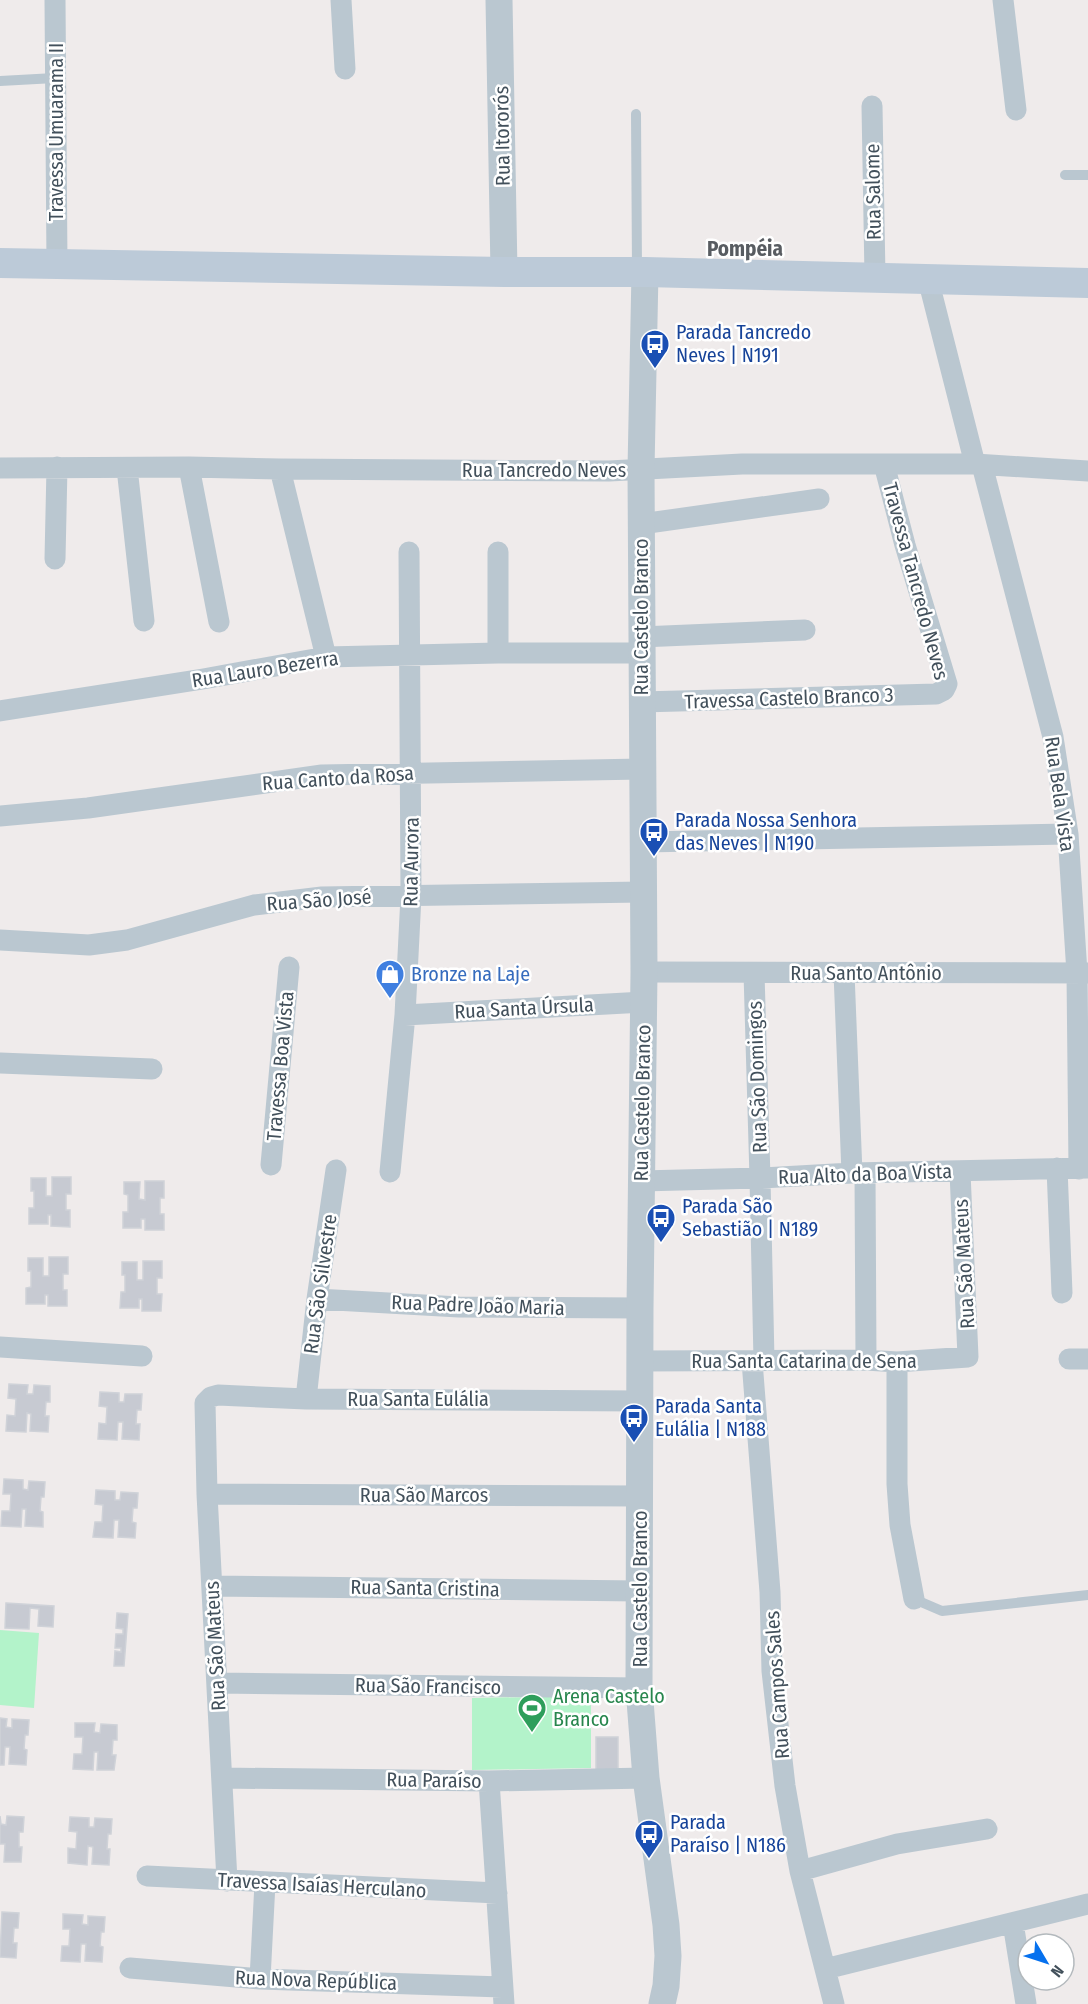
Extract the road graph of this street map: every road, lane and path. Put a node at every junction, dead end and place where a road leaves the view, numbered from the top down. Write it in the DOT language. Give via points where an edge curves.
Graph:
graph roads {
  1 [pos="55,0"];
  2 [pos="341,0"];
  3 [pos="499,0"];
  4 [pos="1003,0"];
  5 [pos="345,69"];
  6 [pos="56,78"];
  7 [pos="0,81"];
  8 [pos="872,106"];
  9 [pos="1016,110"];
  10 [pos="636,114"];
  11 [pos="1065,175"];
  12 [pos="1088,175"];
  13 [pos="0,263"];
  14 [pos="57,265"];
  15 [pos="504,272"];
  16 [pos="641,272"];
  17 [pos="874,277"];
  18 [pos="928,279"];
  19 [pos="1088,283"];
  20 [pos="884,464"];
  21 [pos="979,464"];
  22 [pos="57,467"];
  23 [pos="189,467"];
  24 [pos="0,468"];
  25 [pos="126,468"];
  26 [pos="280,469"];
  27 [pos="641,469"];
  28 [pos="1088,471"];
  29 [pos="819,499"];
  30 [pos="641,524"];
  31 [pos="410,552"];
  32 [pos="498,552"];
  33 [pos="55,559"];
  34 [pos="144,621"];
  35 [pos="219,622"];
  36 [pos="805,630"];
  37 [pos="641,645"];
  38 [pos="498,653"];
  39 [pos="411,654"];
  40 [pos="326,657"];
  41 [pos="936,694"];
  42 [pos="641,702"];
  43 [pos="0,711"];
  44 [pos="642,769"];
  45 [pos="412,772"];
  46 [pos="0,816"];
  47 [pos="1068,834"];
  48 [pos="642,842"];
  49 [pos="643,892"];
  50 [pos="411,896"];
  51 [pos="0,940"];
  52 [pos="289,967"];
  53 [pos="644,972"];
  54 [pos="754,973"];
  55 [pos="844,973"];
  56 [pos="1082,973"];
  57 [pos="644,1002"];
  58 [pos="405,1015"];
  59 [pos="0,1063"];
  60 [pos="152,1069"];
  61 [pos="271,1165"];
  62 [pos="1057,1168"];
  63 [pos="1083,1168"];
  64 [pos="336,1170"];
  65 [pos="390,1172"];
  66 [pos="960,1172"];
  67 [pos="859,1173"];
  68 [pos="760,1178"];
  69 [pos="641,1181"];
  70 [pos="1062,1293"];
  71 [pos="317,1299"];
  72 [pos="640,1308"];
  73 [pos="0,1347"];
  74 [pos="142,1356"];
  75 [pos="968,1357"];
  76 [pos="866,1360"];
  77 [pos="640,1361"];
  78 [pos="758,1361"];
  79 [pos="897,1362"];
  80 [pos="306,1399"];
  81 [pos="641,1401"];
  82 [pos="204,1411"];
  83 [pos="207,1494"];
  84 [pos="640,1496"];
  85 [pos="212,1586"];
  86 [pos="639,1591"];
  87 [pos="1088,1594"];
  88 [pos="914,1599"];
  89 [pos="218,1683"];
  90 [pos="639,1688"];
  91 [pos="222,1778"];
  92 [pos="646,1778"];
  93 [pos="489,1781"];
  94 [pos="987,1829"];
  95 [pos="801,1871"];
  96 [pos="147,1876"];
  97 [pos="226,1881"];
  98 [pos="265,1883"];
  99 [pos="497,1893"];
  100 [pos="1088,1904"];
  101 [pos="1013,1923"];
  102 [pos="130,1968"];
  103 [pos="825,1969"];
  104 [pos="260,1979"];
  105 [pos="503,1996"];
  106 [pos="662,2004"];
  107 [pos="834,2004"];
  108 [pos="1026,2004"];
  1 -- 6 [label="street, Travessa Umuarama II"];
  2 -- 5 [label="street"];
  3 -- 15 [label="street, Rua Itororós"];
  4 -- 9 [label="street"];
  6 -- 7 [label="lane"];
  6 -- 14 [label="street, Travessa Umuarama II"];
  8 -- 17 [label="street, Rua Salome"];
  10 -- 16 [label="lane"];
  11 -- 12 [label="lane"];
  13 -- 14 [label="main road"];
  14 -- 15 [label="main road"];
  15 -- 16 [label="main road"];
  16 -- 17 [label="main road"];
  16 -- 27 [label="street, Rua Castelo Branco"];
  17 -- 18 [label="main road"];
  18 -- 19 [label="main road"];
  18 -- 21 [label="street, Rua Bela Vista"];
  20 -- 21 [label="street, Rua Tancredo Neves"];
  20 -- 27 [label="street, Rua Tancredo Neves"];
  20 -- 41 [label="street, Travessa Tancredo Neves" via="947,684"];
  21 -- 28 [label="street, Rua Tancredo Neves"];
  21 -- 47 [label="street, Rua Bela Vista" via="1053,737"];
  22 -- 24 [label="street, Rua Tancredo Neves"];
  22 -- 25 [label="street, Rua Tancredo Neves"];
  22 -- 33 [label="street"];
  23 -- 25 [label="street, Rua Tancredo Neves"];
  23 -- 26 [label="street, Rua Tancredo Neves"];
  23 -- 35 [label="street"];
  25 -- 34 [label="street"];
  26 -- 27 [label="street, Rua Tancredo Neves"];
  26 -- 40 [label="street"];
  27 -- 30 [label="street, Rua Castelo Branco"];
  29 -- 30 [label="street"];
  30 -- 37 [label="street, Rua Castelo Branco"];
  31 -- 39 [label="street, Rua Aurora"];
  32 -- 38 [label="street"];
  36 -- 37 [label="street, Rua Lauro Bezerra"];
  37 -- 38 [label="street, Rua Lauro Bezerra"];
  37 -- 42 [label="street, Rua Castelo Branco"];
  38 -- 39 [label="street, Rua Lauro Bezerra"];
  39 -- 40 [label="street, Rua Lauro Bezerra"];
  39 -- 45 [label="street, Rua Aurora"];
  40 -- 43 [label="street, Rua Lauro Bezerra"];
  41 -- 42 [label="street, Travessa Castelo Branco 3"];
  42 -- 44 [label="street, Rua Castelo Branco"];
  44 -- 45 [label="street, Rua Canto da Rosa"];
  44 -- 48 [label="street, Rua Castelo Branco"];
  45 -- 46 [label="street, Rua Canto da Rosa" via="322,775 88,808"];
  45 -- 50 [label="street, Rua Aurora"];
  47 -- 48 [label="street"];
  47 -- 56 [label="street, Rua Bela Vista"];
  48 -- 49 [label="street, Rua Castelo Branco"];
  49 -- 50 [label="street, Rua São José"];
  49 -- 53 [label="street, Rua Castelo Branco"];
  50 -- 51 [label="street, Rua São José" via="322,897 254,905 127,940 89,945"];
  50 -- 58 [label="street, Rua Aurora"];
  52 -- 61 [label="street, Travessa Boa Vista"];
  53 -- 54 [label="street, Rua Santo Antônio"];
  53 -- 57 [label="street, Rua Castelo Branco"];
  54 -- 55 [label="street, Rua Santo Antônio"];
  54 -- 68 [label="street, Rua São Domingos"];
  55 -- 56 [label="street, Rua Santo Antônio"];
  55 -- 67 [label="street"];
  56 -- 63 [label="street, Rua Bela Vista"];
  57 -- 58 [label="street, Rua Santa Úrsula"];
  57 -- 69 [label="street, Rua Castelo Branco"];
  58 -- 65 [label="street, Rua Aurora"];
  59 -- 60 [label="street"];
  62 -- 63 [label="street, Rua Alto da Boa Vista"];
  62 -- 66 [label="street, Rua Alto da Boa Vista"];
  62 -- 70 [label="street"];
  64 -- 71 [label="street, Rua São Silvestre"];
  66 -- 67 [label="street, Rua Alto da Boa Vista"];
  66 -- 75 [label="street, Rua São Mateus"];
  67 -- 68 [label="street, Rua Alto da Boa Vista"];
  67 -- 76 [label="street"];
  68 -- 69 [label="street, Rua Alto da Boa Vista"];
  68 -- 78 [label="street, Rua São Domingos"];
  69 -- 72 [label="street, Rua Castelo Branco"];
  71 -- 72 [label="street, Rua Padre João Maria" via="459,1307"];
  71 -- 80 [label="street, Rua São Silvestre"];
  72 -- 77 [label="street, Rua Castelo Branco"];
  73 -- 74 [label="street"];
  75 -- 79 [label="street, Rua Santa Catarina de Sena"];
  76 -- 78 [label="street, Rua Santa Catarina de Sena"];
  76 -- 79 [label="street, Rua Santa Catarina de Sena"];
  77 -- 78 [label="street, Rua Santa Catarina de Sena"];
  77 -- 81 [label="street, Rua Castelo Branco"];
  78 -- 95 [label="street, Rua Campos Sales" via="772,1671 785,1786"];
  79 -- 88 [label="street" via="897,1484 900,1525"];
  80 -- 81 [label="street, Rua Santa Eulália"];
  80 -- 82 [label="street, Rua Santa Eulália" via="218,1395 205,1403"];
  81 -- 84 [label="street, Rua Castelo Branco"];
  82 -- 83 [label="street, Rua São Mateus"];
  83 -- 84 [label="street, Rua São Marcos"];
  83 -- 85 [label="street, Rua São Mateus"];
  84 -- 86 [label="street, Rua Castelo Branco"];
  85 -- 86 [label="street, Rua Santa Cristina"];
  85 -- 89 [label="street, Rua São Mateus"];
  86 -- 90 [label="street, Rua Castelo Branco"];
  87 -- 88 [label="lane" via="942,1611"];
  89 -- 90 [label="street, Rua São Francisco"];
  89 -- 91 [label="street, Rua São Mateus"];
  90 -- 92 [label="street, Rua Castelo Branco"];
  91 -- 93 [label="street, Rua Paraíso"];
  91 -- 97 [label="street, Rua São Mateus"];
  92 -- 93 [label="street, Rua Paraíso"];
  92 -- 106 [label="street, Rua Castelo Branco" via="668,1956"];
  93 -- 99 [label="street"];
  94 -- 95 [label="street" via="897,1844"];
  95 -- 103 [label="street, Rua Campos Sales"];
  96 -- 97 [label="street, Travessa Isaías Herculano"];
  97 -- 98 [label="street, Travessa Isaías Herculano"];
  98 -- 99 [label="street, Travessa Isaías Herculano"];
  98 -- 104 [label="street"];
  99 -- 105 [label="street"];
  100 -- 101 [label="street"];
  101 -- 103 [label="street"];
  101 -- 108 [label="street"];
  102 -- 104 [label="street, Rua Nova República"];
  103 -- 107 [label="street, Rua Campos Sales"];
  104 -- 105 [label="street, Rua Nova República"];
}
